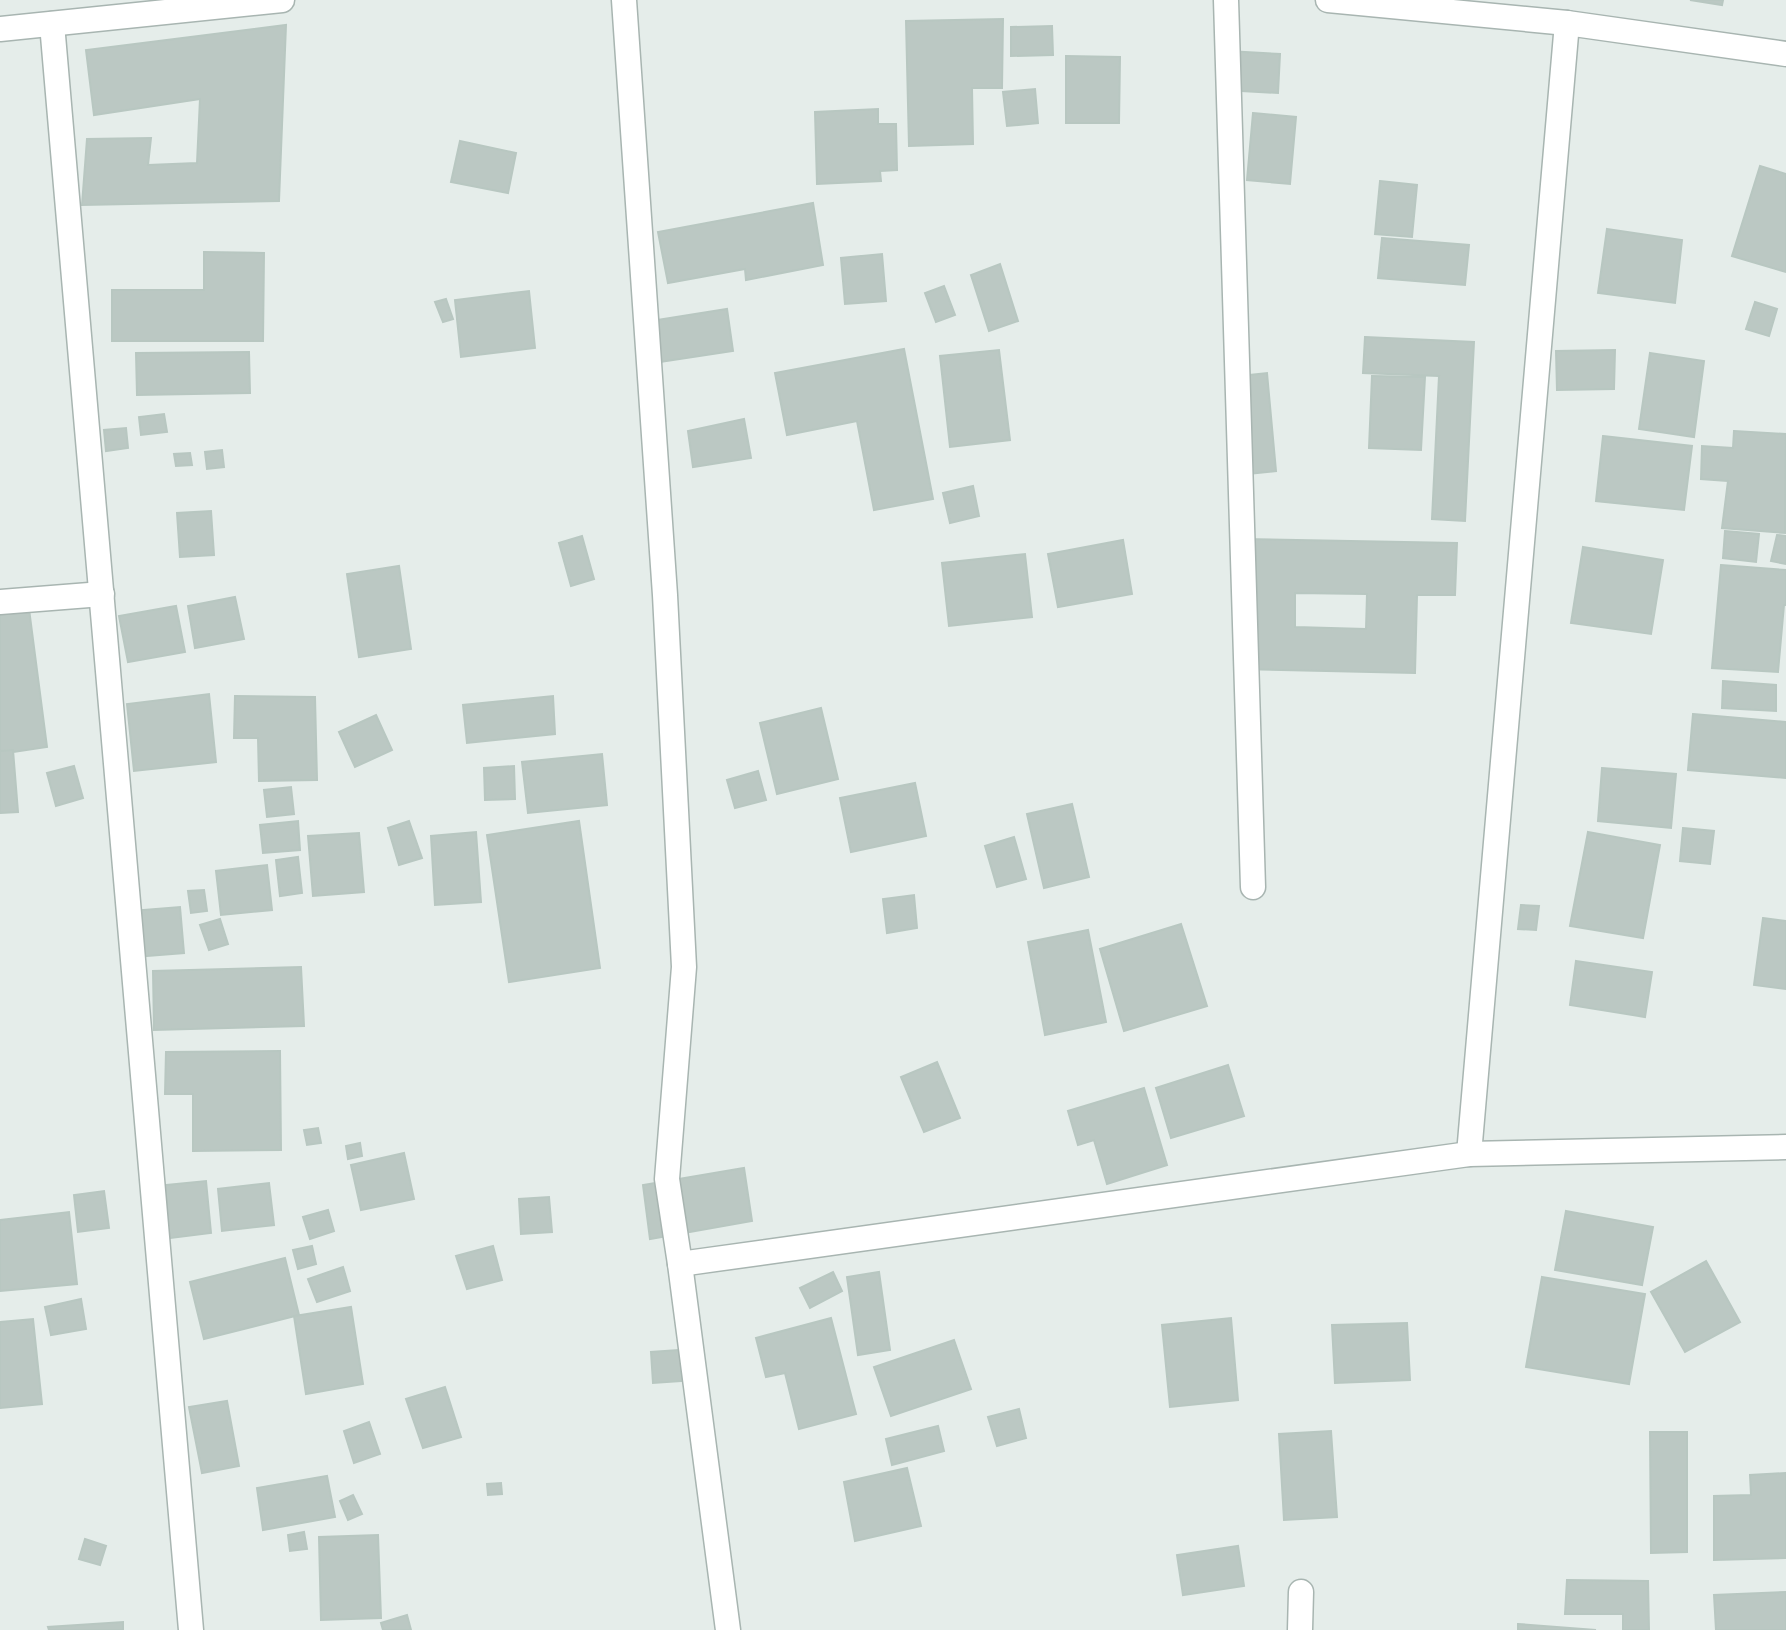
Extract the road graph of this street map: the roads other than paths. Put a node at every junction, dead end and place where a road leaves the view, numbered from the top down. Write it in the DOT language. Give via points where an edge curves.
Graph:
graph roads {
  1 [pos="282,0"];
  2 [pos="624,0"];
  3 [pos="1226,0"];
  4 [pos="1328,0"];
  5 [pos="1567,23"];
  6 [pos="52,24"];
  7 [pos="0,29"];
  8 [pos="1786,54"];
  9 [pos="102,594"];
  10 [pos="0,602"];
  11 [pos="1253,887"];
  12 [pos="1786,1147"];
  13 [pos="1469,1154"];
  14 [pos="680,1264"];
  15 [pos="1301,1592"];
  16 [pos="191,1630"];
  17 [pos="728,1630"];
  18 [pos="1300,1630"];
  1 -- 6 [label="street"];
  2 -- 14 [label="street" via="665,595 684,967 667,1179"];
  3 -- 11 [label="street"];
  4 -- 5 [label="street"];
  5 -- 8 [label="street"];
  5 -- 13 [label="street"];
  6 -- 7 [label="street"];
  6 -- 9 [label="street"];
  9 -- 10 [label="street"];
  9 -- 16 [label="street"];
  12 -- 13 [label="street"];
  13 -- 14 [label="street"];
  14 -- 17 [label="street"];
  15 -- 18 [label="street"];
}
